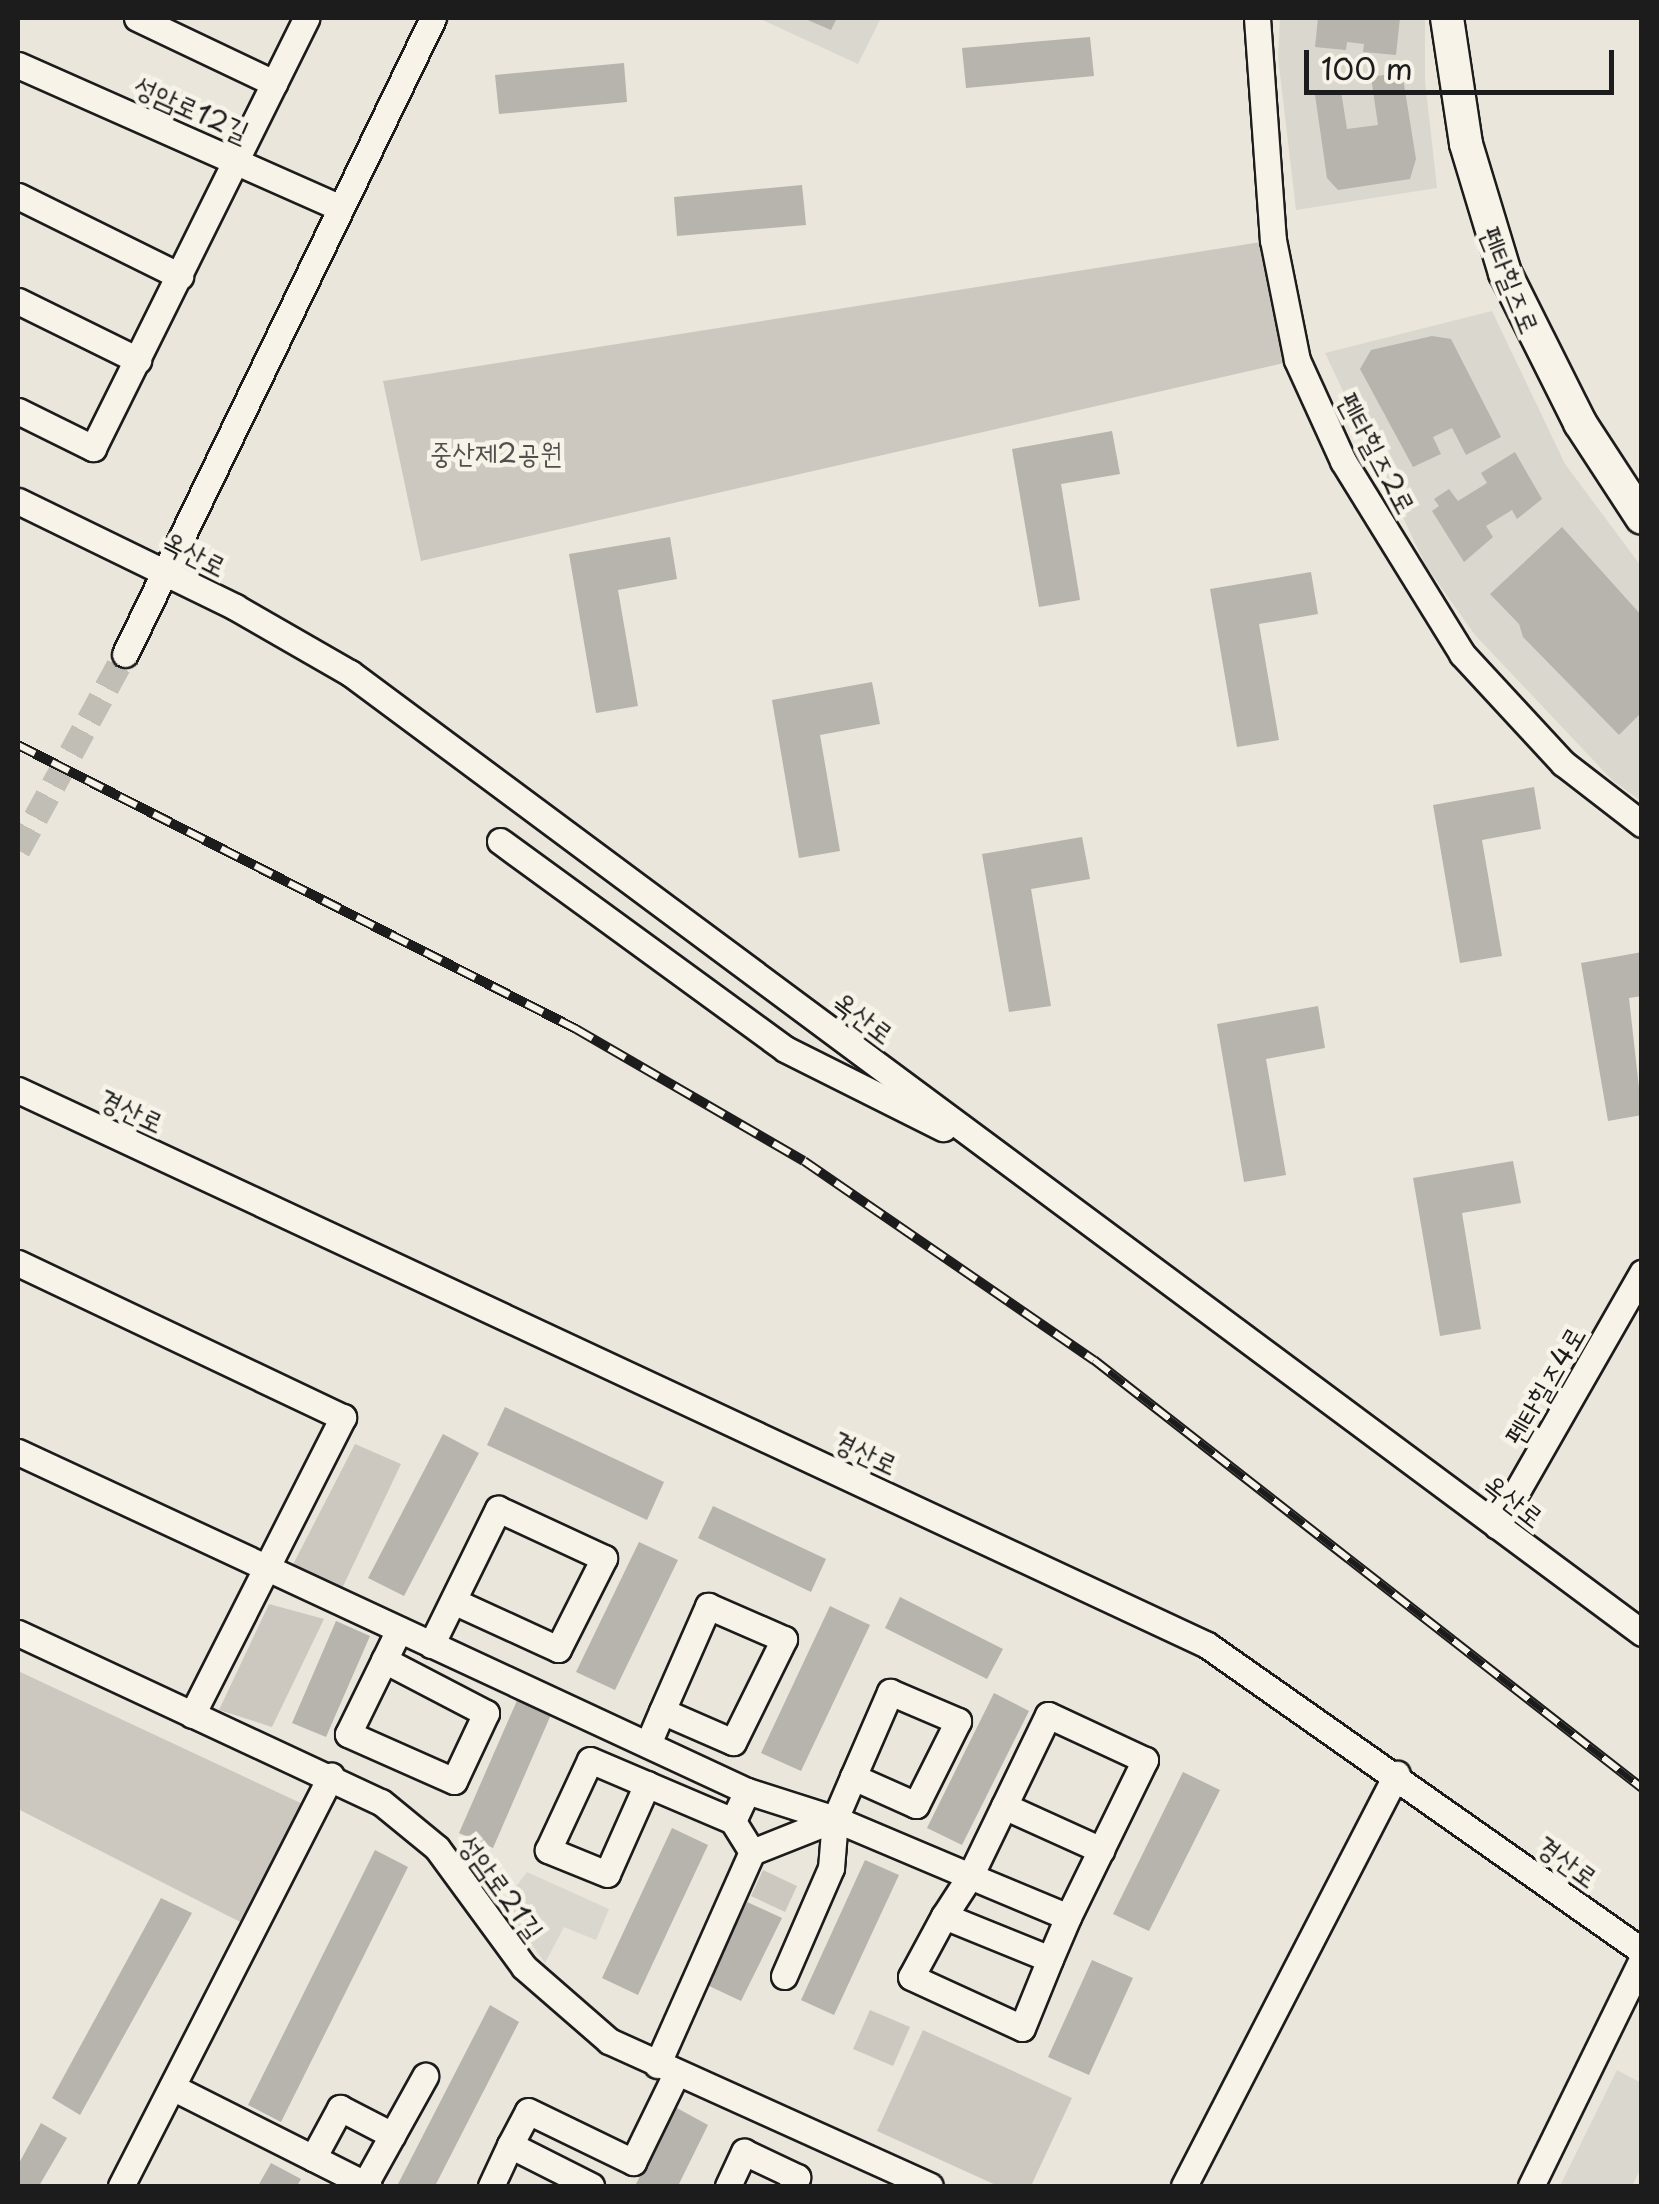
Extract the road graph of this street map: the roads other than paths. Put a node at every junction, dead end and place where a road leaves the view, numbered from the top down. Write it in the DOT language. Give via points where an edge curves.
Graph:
graph roads {
  1 [pos="137,18"];
  2 [pos="306,18"];
  3 [pos="433,18"];
  4 [pos="1257,18"];
  5 [pos="1446,18"];
  6 [pos="18,65"];
  7 [pos="274,83"];
  8 [pos="239,162"];
  9 [pos="18,196"];
  10 [pos="341,208"];
  11 [pos="180,276"];
  12 [pos="18,302"];
  13 [pos="138,360"];
  14 [pos="18,411"];
  15 [pos="18,501"];
  16 [pos="1642,518"];
  17 [pos="168,573"];
  18 [pos="125,654"];
  19 [pos="1642,824"];
  20 [pos="500,841"];
  21 [pos="682,918"];
  22 [pos="654,954"];
  23 [pos="18,1090"];
  24 [pos="1005,1159"];
  25 [pos="18,1263"];
  26 [pos="1642,1273"];
  27 [pos="18,1452"];
  28 [pos="1497,1526"];
  29 [pos="266,1569"];
  30 [pos="453,1601"];
  31 [pos="398,1630"];
  32 [pos="18,1633"];
  33 [pos="1642,1633"];
  34 [pos="432,1645"];
  35 [pos="384,1660"];
  36 [pos="662,1710"];
  37 [pos="192,1715"];
  38 [pos="648,1744"];
  39 [pos="1396,1774"];
  40 [pos="330,1776"];
  41 [pos="853,1778"];
  42 [pos="647,1784"];
  43 [pos="747,1791"];
  44 [pos="1004,1806"];
  45 [pos="835,1819"];
  46 [pos="733,1821"];
  47 [pos="1101,1850"];
  48 [pos="752,1852"];
  49 [pos="970,1876"];
  50 [pos="944,1916"];
  51 [pos="1068,1917"];
  52 [pos="1642,1951"];
  53 [pos="1050,1959"];
  54 [pos="1642,1959"];
  55 [pos="784,1976"];
  56 [pos="667,2070"];
  57 [pos="424,2076"];
  58 [pos="172,2086"];
  59 [pos="392,2135"];
  60 [pos="510,2145"];
  61 [pos="313,2158"];
  62 [pos="367,2185"];
  63 [pos="121,2186"];
  64 [pos="491,2186"];
  65 [pos="591,2186"];
  66 [pos="728,2186"];
  67 [pos="792,2186"];
  68 [pos="930,2186"];
  69 [pos="1184,2186"];
  70 [pos="1531,2186"];
  1 -- 7 [label="street"];
  2 -- 7 [label="street"];
  3 -- 10 [label="street"];
  4 -- 19 [label="street, 펜타힐즈2로" via="1276,258 1297,360 1343,460 1462,654 1563,763"];
  5 -- 16 [label="main road, 펜타힐즈로" via="1466,144 1505,273 1580,423"];
  6 -- 8 [label="street, 성암로12길"];
  7 -- 8 [label="street"];
  8 -- 10 [label="street, 성암로12길"];
  8 -- 11 [label="street"];
  9 -- 11 [label="street"];
  10 -- 17 [label="street"];
  11 -- 13 [label="street"];
  12 -- 13 [label="street"];
  13 -- 14 [label="street" via="94,448"];
  15 -- 17 [label="street, 옥산로"];
  17 -- 18 [label="street"];
  17 -- 21 [label="street, 옥산로" via="350,673"];
  20 -- 22 [label="street"];
  21 -- 22 [label="street"];
  21 -- 24 [label="street, 옥산로"];
  22 -- 24 [label="street" via="785,1049"];
  23 -- 39 [label="street, 경산로" via="1207,1645"];
  24 -- 28 [label="street, 옥산로"];
  25 -- 29 [label="street" via="343,1417"];
  26 -- 28 [label="street, 펜타힐즈4로"];
  27 -- 29 [label="street"];
  28 -- 33 [label="street, 옥산로"];
  29 -- 31 [label="street"];
  29 -- 37 [label="street"];
  30 -- 30 [label="street" via="498,1509 604,1558 558,1649"];
  30 -- 34 [label="street"];
  31 -- 34 [label="street"];
  31 -- 35 [label="street"];
  32 -- 37 [label="street, 성암로21길"];
  34 -- 38 [label="street"];
  35 -- 35 [label="street" via="348,1734 454,1781 486,1713"];
  36 -- 36 [label="street" via="708,1606 784,1639 733,1742"];
  36 -- 38 [label="street"];
  37 -- 40 [label="street, 성암로21길"];
  38 -- 43 [label="street"];
  39 -- 52 [label="street, 경산로"];
  39 -- 69 [label="street"];
  40 -- 56 [label="street, 성암로21길" via="381,1802 437,1848 505,1946 578,2018"];
  40 -- 58 [label="street"];
  41 -- 41 [label="street" via="890,1692 958,1722 916,1805"];
  41 -- 45 [label="street"];
  42 -- 42 [label="street" via="590,1760 548,1850 607,1874"];
  42 -- 46 [label="street"];
  43 -- 45 [label="street"];
  43 -- 46 [label="street"];
  44 -- 47 [label="street"];
  44 -- 47 [label="street" via="1048,1714 1145,1760"];
  44 -- 49 [label="street"];
  45 -- 48 [label="street"];
  45 -- 49 [label="street"];
  45 -- 55 [label="street" via="831,1868"];
  46 -- 48 [label="street"];
  47 -- 51 [label="street"];
  48 -- 56 [label="street"];
  49 -- 50 [label="street"];
  49 -- 51 [label="street"];
  50 -- 53 [label="street"];
  50 -- 53 [label="street" via="911,1978 1022,2028"];
  51 -- 53 [label="street"];
  54 -- 70 [label="street"];
  56 -- 60 [label="street" via="633,2162 528,2111"];
  56 -- 68 [label="street, 성암로21길"];
  57 -- 59 [label="street"];
  58 -- 61 [label="street"];
  58 -- 63 [label="street"];
  59 -- 61 [label="street" via="340,2108"];
  59 -- 62 [label="street"];
  60 -- 64 [label="street"];
  60 -- 65 [label="street"];
  61 -- 62 [label="street"];
  66 -- 67 [label="street" via="744,2152 796,2177"];
}
